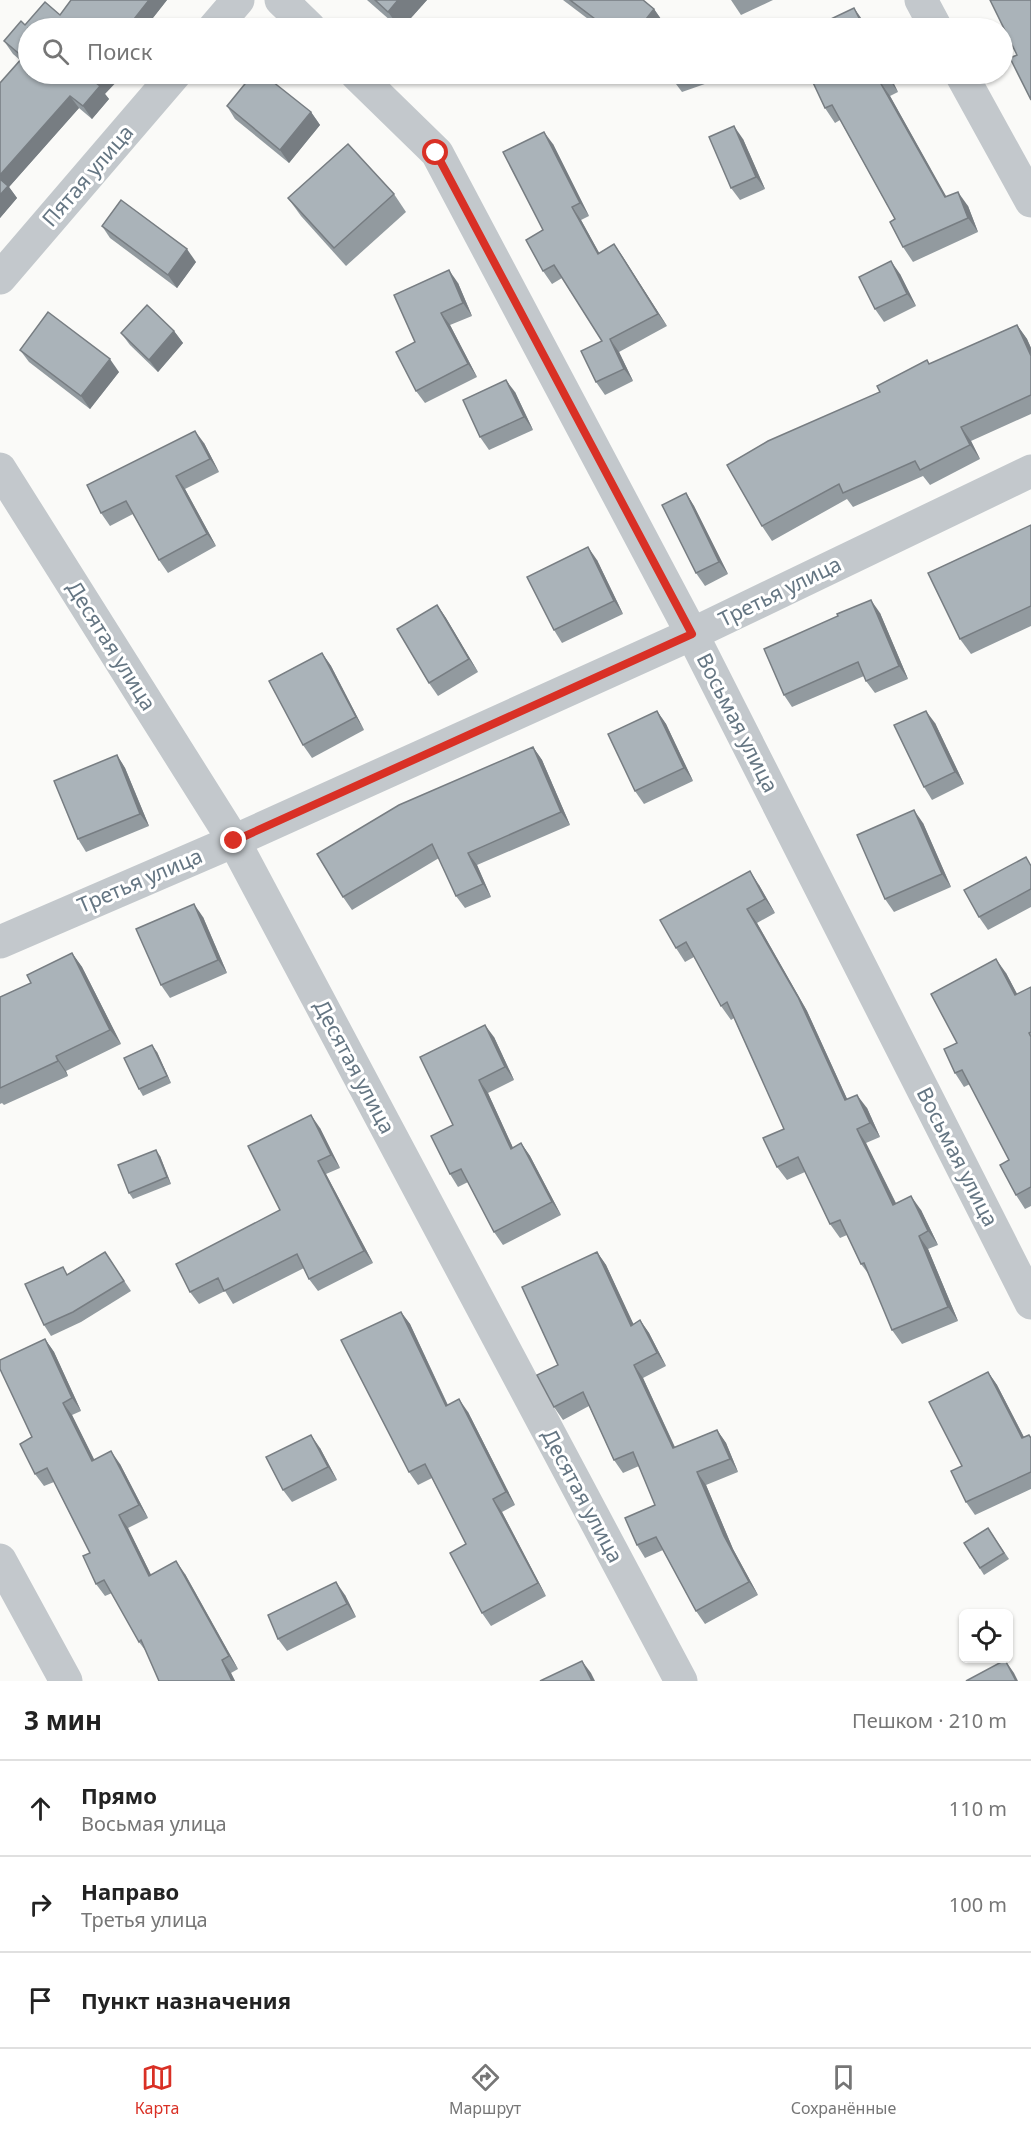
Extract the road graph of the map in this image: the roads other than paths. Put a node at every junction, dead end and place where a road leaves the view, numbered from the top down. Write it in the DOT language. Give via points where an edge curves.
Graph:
graph roads {
  1 [pos="238,0"];
  2 [pos="281,0"];
  3 [pos="921,0"];
  4 [pos="223,18"];
  5 [pos="300,18"];
  6 [pos="931,18"];
  7 [pos="166,84"];
  8 [pos="366,84"];
  9 [pos="967,84"];
  10 [pos="1031,201"];
  11 [pos="0,278"];
  12 [pos="0,469"];
  13 [pos="1031,471"];
  14 [pos="692,634"];
  15 [pos="234,841"];
  16 [pos="0,942"];
  17 [pos="1031,1303"];
  18 [pos="0,1560"];
  19 [pos="66,1681"];
  20 [pos="681,1681"];
  1 -- 4 [label="street"];
  2 -- 5 [label="street"];
  3 -- 6 [label="street"];
  7 -- 11 [label="street, Пятая улица"];
  8 -- 14 [label="street, Восьмая улица" via="436,153"];
  9 -- 10 [label="street"];
  12 -- 15 [label="street, Десятая улица"];
  13 -- 14 [label="street, Третья улица"];
  14 -- 15 [label="street, Третья улица"];
  14 -- 17 [label="street, Восьмая улица"];
  15 -- 16 [label="street, Третья улица"];
  15 -- 20 [label="street, Десятая улица"];
  18 -- 19 [label="street"];
}
